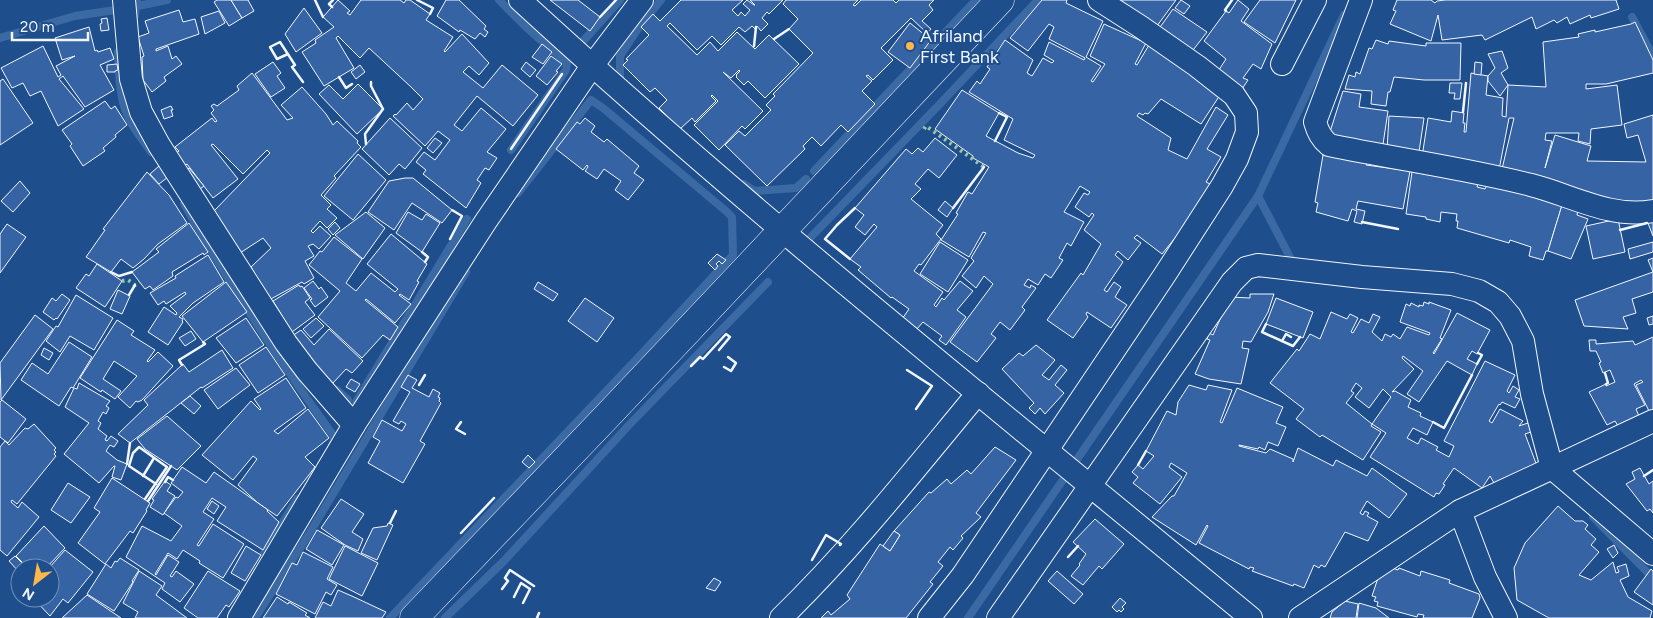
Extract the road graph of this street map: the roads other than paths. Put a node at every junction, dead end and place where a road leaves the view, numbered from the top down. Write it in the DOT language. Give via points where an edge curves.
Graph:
graph roads {
  1 [pos="124,0"];
  2 [pos="520,0"];
  3 [pos="642,0"];
  4 [pos="1000,0"];
  5 [pos="1098,0"];
  6 [pos="1314,0"];
  7 [pos="1361,0"];
  8 [pos="1282,64"];
  9 [pos="592,66"];
  10 [pos="1653,211"];
  11 [pos="782,231"];
  12 [pos="978,392"];
  13 [pos="1653,421"];
  14 [pos="354,425"];
  15 [pos="1048,450"];
  16 [pos="1552,468"];
  17 [pos="1090,485"];
  18 [pos="1460,511"];
  19 [pos="1653,554"];
  20 [pos="239,618"];
  21 [pos="414,618"];
  22 [pos="782,618"];
  23 [pos="929,618"];
  24 [pos="998,618"];
  25 [pos="1251,618"];
  26 [pos="1300,618"];
  27 [pos="1506,618"];
  1 -- 14 [label="street" via="131,79 141,112 286,343"];
  2 -- 9 [label="street"];
  3 -- 9 [label="street"];
  4 -- 11 [label="street"];
  5 -- 15 [label="street" via="1197,66 1234,95 1246,113 1248,132 1222,186"];
  6 -- 8 [label="street"];
  7 -- 10 [label="street" via="1315,122 1321,138 1329,145 1533,186 1601,208 1626,212"];
  9 -- 11 [label="street"];
  9 -- 14 [label="street" via="486,220"];
  11 -- 12 [label="street"];
  11 -- 21 [label="street"];
  12 -- 15 [label="street"];
  12 -- 22 [label="street" via="867,528"];
  13 -- 16 [label="street"];
  14 -- 20 [label="street"];
  15 -- 17 [label="street"];
  15 -- 23 [label="street" via="963,575"];
  16 -- 17 [label="street" via="1532,394 1523,341 1510,316 1498,302 1479,291 1452,284 1258,266 1246,268 1232,282"];
  16 -- 18 [label="street"];
  16 -- 19 [label="street"];
  17 -- 24 [label="street"];
  17 -- 25 [label="street"];
  18 -- 26 [label="street"];
  18 -- 27 [label="street" via="1485,577"];
}
